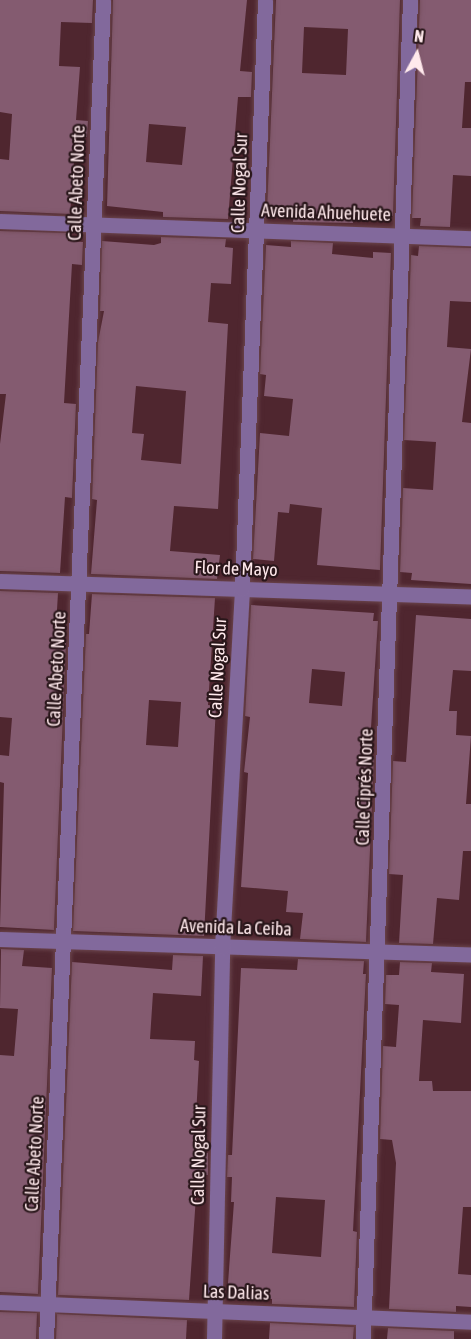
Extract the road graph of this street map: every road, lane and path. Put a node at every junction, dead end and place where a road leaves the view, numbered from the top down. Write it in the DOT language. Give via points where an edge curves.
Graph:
graph roads {
  1 [pos="103,0"];
  2 [pos="265,0"];
  3 [pos="410,0"];
  4 [pos="0,221"];
  5 [pos="96,224"];
  6 [pos="258,230"];
  7 [pos="405,236"];
  8 [pos="471,238"];
  9 [pos="0,581"];
  10 [pos="80,584"];
  11 [pos="242,589"];
  12 [pos="392,594"];
  13 [pos="471,597"];
  14 [pos="0,939"];
  15 [pos="64,941"];
  16 [pos="222,947"];
  17 [pos="378,952"];
  18 [pos="471,955"];
  19 [pos="0,1302"];
  20 [pos="48,1304"];
  21 [pos="216,1311"];
  22 [pos="364,1318"];
  23 [pos="471,1322"];
  24 [pos="46,1339"];
  25 [pos="214,1339"];
  26 [pos="363,1339"];
  1 -- 5 [label="street, Calle Abeto Norte"];
  2 -- 6 [label="street, Calle Nogal Sur"];
  3 -- 7 [label="street, Calle Ciprés Norte"];
  4 -- 5 [label="street, Avenida Ahuehuete"];
  5 -- 6 [label="street, Avenida Ahuehuete"];
  5 -- 10 [label="street, Calle Abeto Norte"];
  6 -- 7 [label="street, Avenida Ahuehuete"];
  6 -- 11 [label="street, Calle Nogal Sur"];
  7 -- 8 [label="street, Avenida Ahuehuete"];
  7 -- 12 [label="street, Calle Ciprés Norte"];
  9 -- 10 [label="street, Flor de Mayo"];
  10 -- 11 [label="street, Flor de Mayo"];
  10 -- 15 [label="street, Calle Abeto Norte"];
  11 -- 12 [label="street, Flor de Mayo"];
  11 -- 16 [label="street, Calle Nogal Sur"];
  12 -- 13 [label="street, Flor de Mayo"];
  12 -- 17 [label="street, Calle Ciprés Norte"];
  14 -- 15 [label="street, Avenida La Ceiba"];
  15 -- 16 [label="street, Avenida La Ceiba"];
  15 -- 20 [label="street, Calle Abeto Norte"];
  16 -- 17 [label="street, Avenida La Ceiba"];
  16 -- 21 [label="street, Calle Nogal Sur"];
  17 -- 18 [label="street, Avenida La Ceiba"];
  17 -- 22 [label="street, Calle Ciprés Norte"];
  19 -- 20 [label="street, Las Dalias"];
  20 -- 21 [label="street, Las Dalias"];
  20 -- 24 [label="street, Calle Abeto Norte"];
  21 -- 22 [label="street, Las Dalias"];
  21 -- 25 [label="street, Calle Nogal Sur"];
  22 -- 23 [label="street, Las Dalias"];
  22 -- 26 [label="street, Calle Ciprés Norte"];
}
